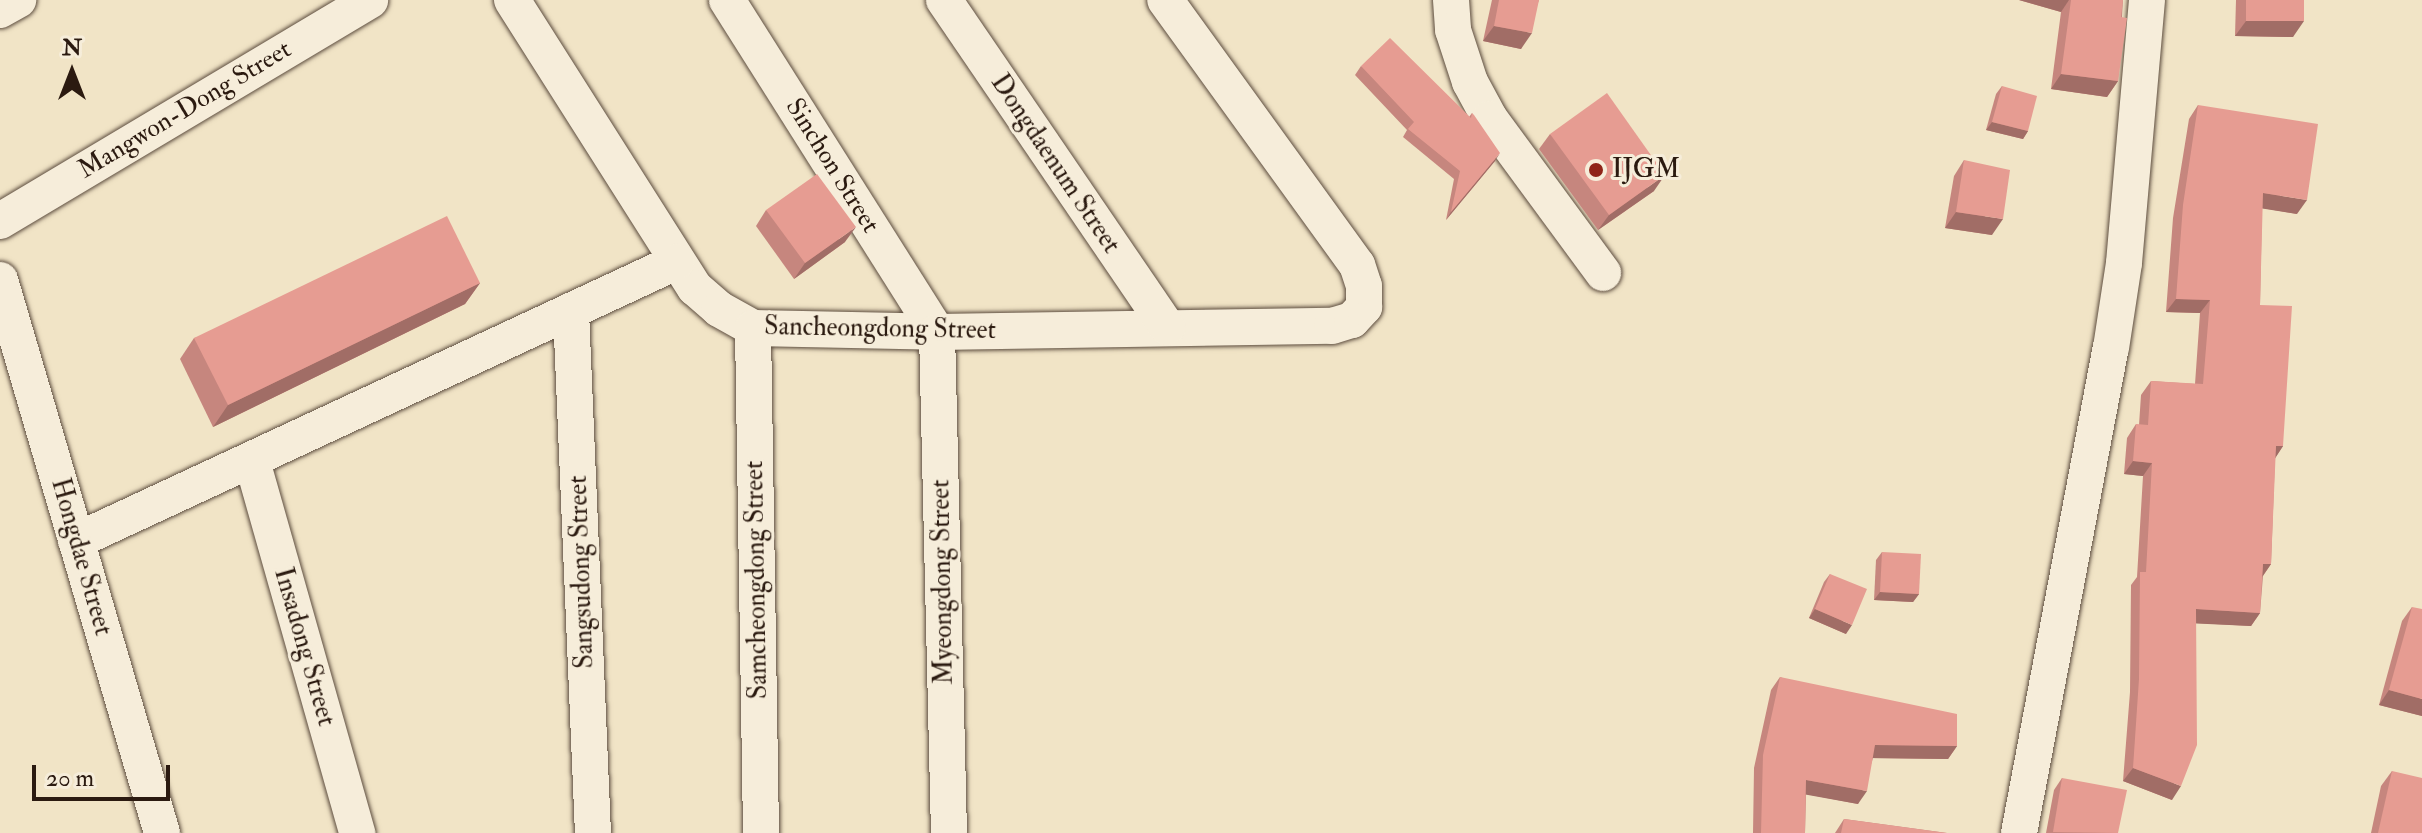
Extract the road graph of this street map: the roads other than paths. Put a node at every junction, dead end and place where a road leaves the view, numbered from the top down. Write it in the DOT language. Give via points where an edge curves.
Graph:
graph roads {
  1 [pos="18,0"];
  2 [pos="370,0"];
  3 [pos="512,0"];
  4 [pos="727,0"];
  5 [pos="944,0"];
  6 [pos="1165,0"];
  7 [pos="1451,0"];
  8 [pos="2147,0"];
  9 [pos="0,10"];
  10 [pos="0,221"];
  11 [pos="676,262"];
  12 [pos="1603,273"];
  13 [pos="0,280"];
  14 [pos="571,311"];
  15 [pos="1167,327"];
  16 [pos="753,328"];
  17 [pos="937,332"];
  18 [pos="252,461"];
  19 [pos="76,541"];
  20 [pos="162,833"];
  21 [pos="357,833"];
  22 [pos="593,833"];
  23 [pos="761,833"];
  24 [pos="949,833"];
  25 [pos="2019,833"];
  1 -- 9 [label="street"];
  2 -- 10 [label="street, Mangwon-Dong Street"];
  3 -- 11 [label="street, Sancheongdong Street"];
  4 -- 17 [label="street, Sinchon Street"];
  5 -- 15 [label="street, Dongdaenum Street"];
  6 -- 15 [label="street, Sancheongdong Street" via="1357,265 1364,286 1364,307 1352,320 1332,326"];
  7 -- 12 [label="street" via="1453,30 1470,82 1490,119"];
  8 -- 25 [label="street" via="2118,306"];
  11 -- 14 [label="street"];
  11 -- 16 [label="street, Sancheongdong Street" via="719,309"];
  13 -- 19 [label="street, Hongdae Street"];
  14 -- 18 [label="street"];
  14 -- 22 [label="street, Sangsudong Street"];
  15 -- 17 [label="street, Sancheongdong Street"];
  16 -- 17 [label="street, Sancheongdong Street"];
  16 -- 23 [label="street, Samcheongdong Street"];
  17 -- 24 [label="street, Myeongdong Street"];
  18 -- 19 [label="street"];
  18 -- 21 [label="street, Insadong Street"];
  19 -- 20 [label="street, Hongdae Street"];
}
